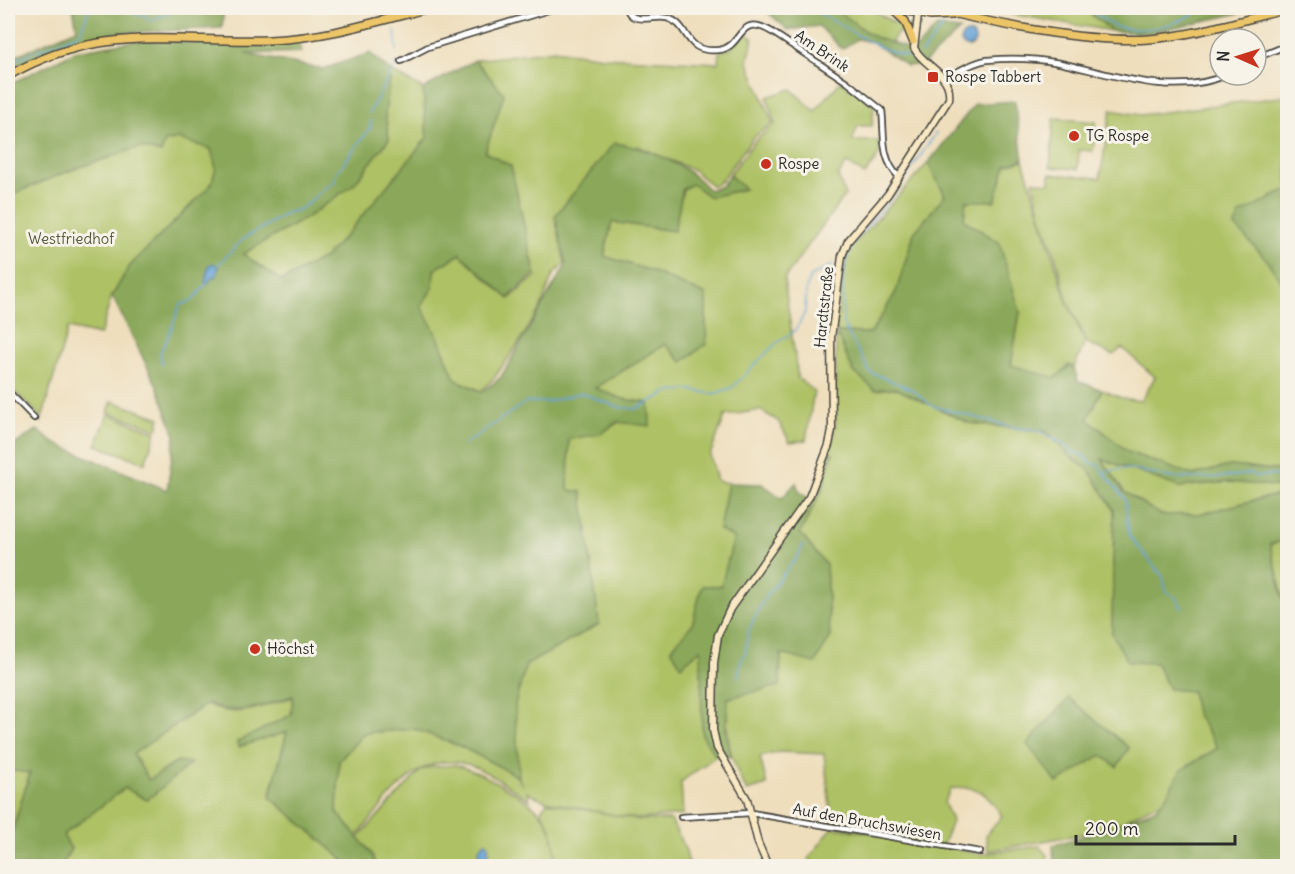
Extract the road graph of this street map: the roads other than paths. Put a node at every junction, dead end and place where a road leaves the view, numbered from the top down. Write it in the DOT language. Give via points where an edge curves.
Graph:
graph roads {
  1 [pos="429,8"];
  2 [pos="555,8"];
  3 [pos="627,8"];
  4 [pos="893,8"];
  5 [pos="933,8"];
  6 [pos="949,8"];
  7 [pos="1287,9"];
  8 [pos="919,11"];
  9 [pos="959,15"];
  10 [pos="913,41"];
  11 [pos="1287,45"];
  12 [pos="1268,53"];
  13 [pos="400,61"];
  14 [pos="8,76"];
  15 [pos="945,78"];
  16 [pos="1208,80"];
  17 [pos="899,177"];
  18 [pos="8,391"];
  19 [pos="34,418"];
  20 [pos="751,813"];
  21 [pos="681,817"];
  22 [pos="980,852"];
  23 [pos="768,867"];
  1 -- 14 [label="main road" via="336,33 300,38 106,40 56,54"];
  2 -- 13 [label="street" via="428,47"];
  3 -- 17 [label="street, Am Brink" via="637,18 667,18 675,22 697,47 720,50 729,46 744,28 763,26 882,110 884,153"];
  4 -- 8 [label="main road"];
  4 -- 10 [label="main road" via="906,21"];
  5 -- 9 [label="main road"];
  6 -- 9 [label="main road"];
  7 -- 9 [label="main road" via="1149,39 1072,34"];
  8 -- 9 [label="main road" via="930,16"];
  8 -- 10 [label="street"];
  10 -- 15 [label="street" via="922,58"];
  11 -- 12 [label="street"];
  15 -- 16 [label="street" via="986,60 1060,63 1150,83"];
  15 -- 17 [label="street, Hardtstraße" via="950,92 945,109"];
  17 -- 20 [label="street, Hardtstraße" via="852,236 842,256 831,338 832,430 809,497 730,609 718,635 713,730 717,748 740,784"];
  18 -- 19 [label="street"];
  20 -- 21 [label="street, Auf den Bruchswiesen"];
  20 -- 22 [label="street, Auf den Bruchswiesen"];
  20 -- 23 [label="street"];
}
